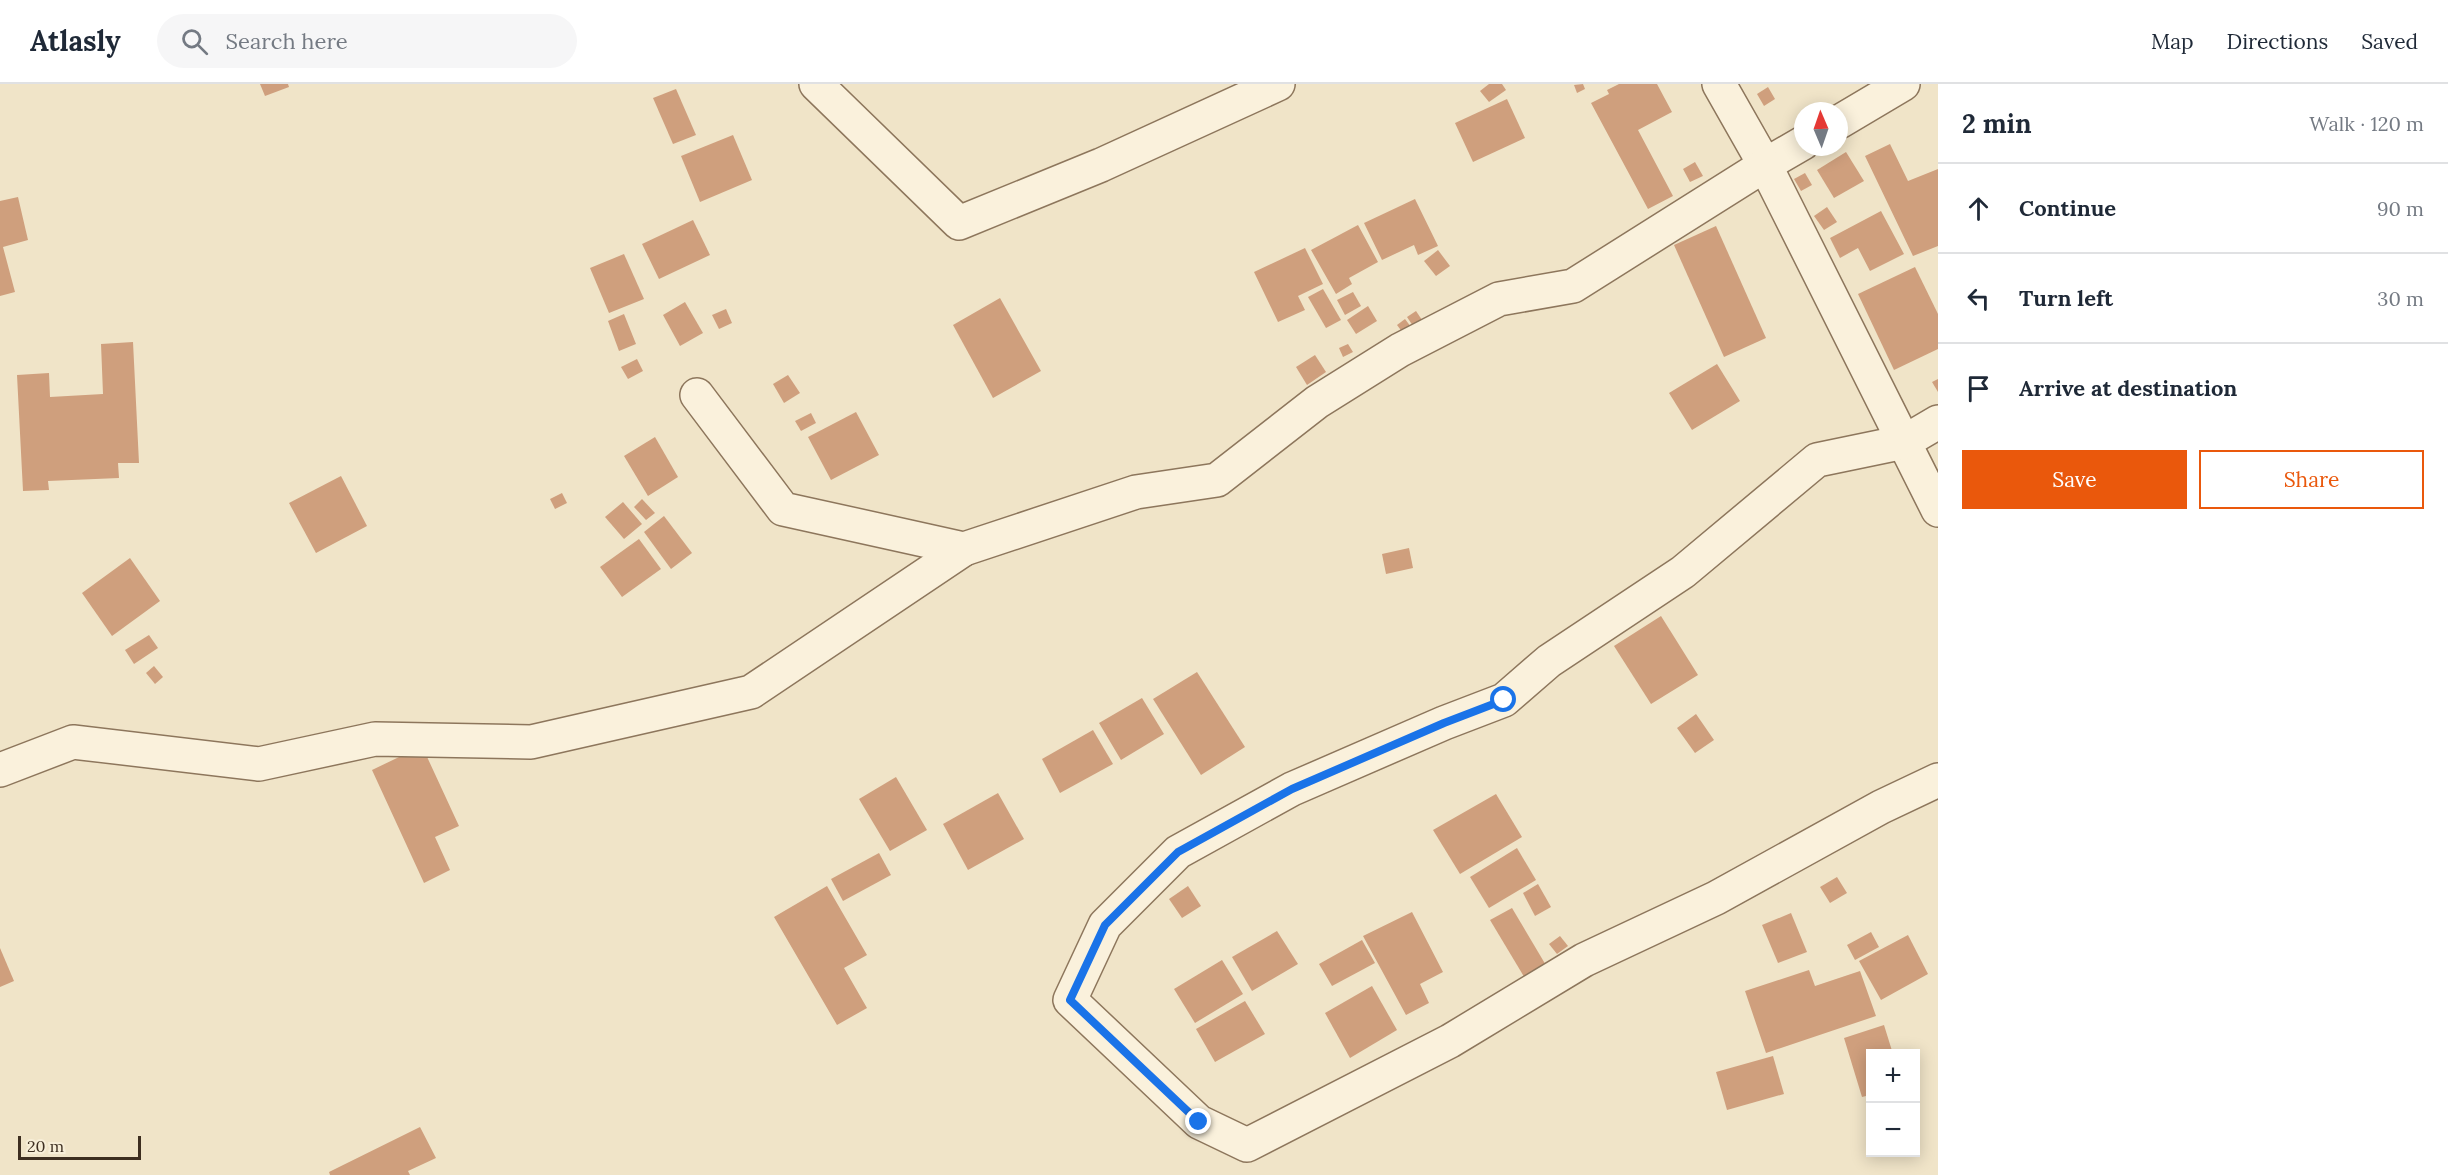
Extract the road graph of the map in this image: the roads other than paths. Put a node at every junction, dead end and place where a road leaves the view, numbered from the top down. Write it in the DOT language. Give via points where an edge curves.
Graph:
graph roads {
  1 [pos="816,84"];
  2 [pos="1278,84"];
  3 [pos="1719,84"];
  4 [pos="1903,84"];
  5 [pos="1848,117"];
  6 [pos="1794,148"];
  7 [pos="1766,165"];
  8 [pos="697,395"];
  9 [pos="1938,422"];
  10 [pos="1904,442"];
  11 [pos="1938,510"];
  12 [pos="964,549"];
  13 [pos="0,770"];
  14 [pos="1938,780"];
  1 -- 2 [label="street" via="959,223 1101,165"];
  3 -- 7 [label="street"];
  4 -- 5 [label="street"];
  6 -- 7 [label="street"];
  7 -- 10 [label="street"];
  7 -- 12 [label="street" via="1573,286 1499,299 1400,350 1317,402 1217,480 1136,492"];
  8 -- 12 [label="street" via="783,509"];
  9 -- 10 [label="street"];
  10 -- 11 [label="street"];
  10 -- 14 [label="street" via="1817,460 1683,572 1549,661 1504,700 1292,789 1178,852 1105,925 1070,1000 1199,1122 1247,1145 1450,1041 1584,960 1716,898"];
  12 -- 13 [label="street" via="751,692 740,695 531,742 375,739 259,764 73,742"];
}
